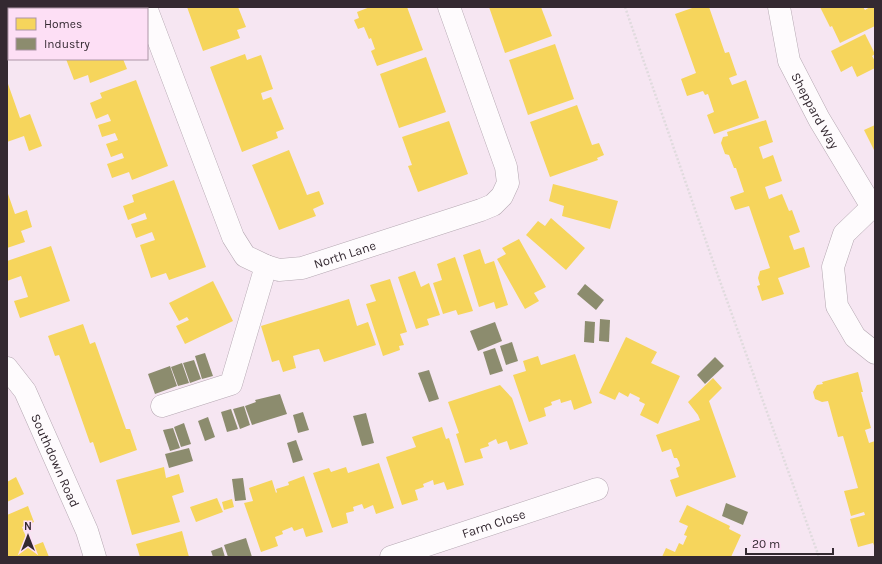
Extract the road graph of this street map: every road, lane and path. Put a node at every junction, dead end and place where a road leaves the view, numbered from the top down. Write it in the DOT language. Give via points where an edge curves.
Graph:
graph roads {
  1 [pos="449,7"];
  2 [pos="625,7"];
  3 [pos="779,7"];
  4 [pos="148,14"];
  5 [pos="873,206"];
  6 [pos="266,266"];
  7 [pos="875,353"];
  8 [pos="7,368"];
  9 [pos="162,406"];
  10 [pos="597,489"];
  11 [pos="95,557"];
  12 [pos="391,557"];
  13 [pos="819,557"];
  1 -- 6 [label="street, North Lane" via="506,167 508,183 502,196 493,205 481,210 302,268 279,270"];
  2 -- 13 [label="path"];
  3 -- 5 [label="street, Sheppard Way" via="789,61 819,119"];
  4 -- 6 [label="street, North Lane" via="233,237 245,256"];
  5 -- 7 [label="street" via="844,234 833,267 837,306 855,337"];
  6 -- 9 [label="street" via="231,384"];
  8 -- 11 [label="street, Southdown Road" via="24,391 87,531"];
  10 -- 12 [label="street, Farm Close"];
}
